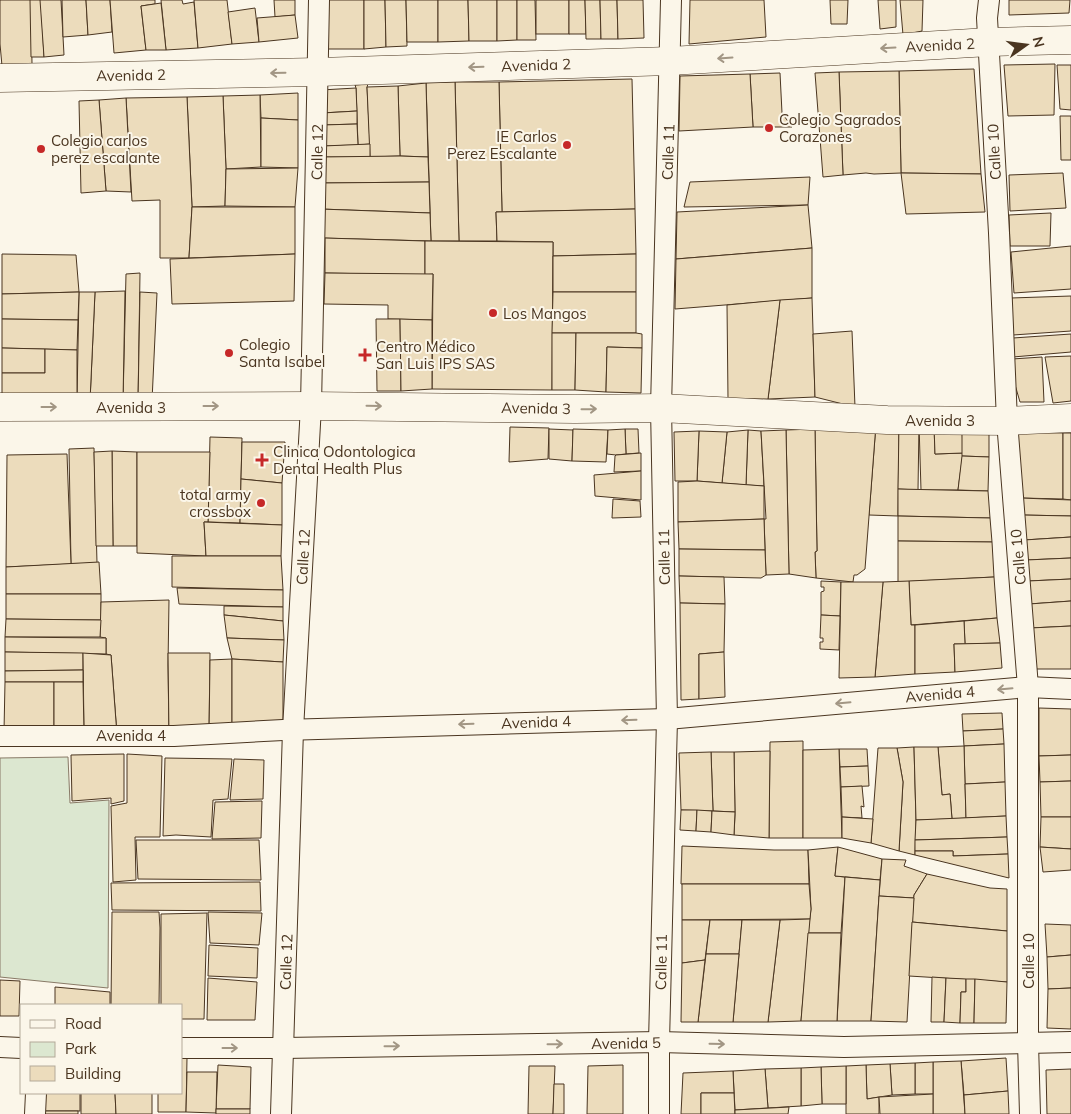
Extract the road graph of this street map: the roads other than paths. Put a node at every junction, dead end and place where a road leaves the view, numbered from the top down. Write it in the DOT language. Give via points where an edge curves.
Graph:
graph roads {
  1 [pos="319,0"];
  2 [pos="672,0"];
  3 [pos="989,0"];
  4 [pos="1071,40"];
  5 [pos="989,42"];
  6 [pos="670,61"];
  7 [pos="318,72"];
  8 [pos="0,78"];
  9 [pos="311,406"];
  10 [pos="0,407"];
  11 [pos="661,408"];
  12 [pos="1071,418"];
  13 [pos="1007,421"];
  14 [pos="1028,687"];
  15 [pos="1071,689"];
  16 [pos="667,719"];
  17 [pos="293,730"];
  18 [pos="0,736"];
  19 [pos="659,1042"];
  20 [pos="1071,1042"];
  21 [pos="1028,1043"];
  22 [pos="0,1047"];
  23 [pos="20,1048"];
  24 [pos="182,1048"];
  25 [pos="283,1048"];
  26 [pos="36,1094"];
  27 [pos="35,1114"];
  28 [pos="281,1114"];
  29 [pos="660,1114"];
  30 [pos="1030,1114"];
  1 -- 7 [label="street, Calle 12"];
  2 -- 6 [label="street, Calle 11"];
  3 -- 5 [label="street, Calle 10"];
  4 -- 5 [label="main road, Avenida 2"];
  5 -- 6 [label="main road, Avenida 2, one-way"];
  5 -- 13 [label="street, Calle 10"];
  6 -- 7 [label="main road, Avenida 2, one-way"];
  6 -- 11 [label="street, Calle 11"];
  7 -- 8 [label="main road, Avenida 2, one-way"];
  7 -- 9 [label="street, Calle 12"];
  10 -- 9 [label="main road, Avenida 3, one-way"];
  9 -- 11 [label="main road, Avenida 3, one-way"];
  9 -- 17 [label="street, Calle 12"];
  11 -- 13 [label="main road, Avenida 3" via="887,420"];
  11 -- 16 [label="street, Calle 11"];
  12 -- 13 [label="main road, Avenida 3"];
  13 -- 14 [label="street, Calle 10"];
  14 -- 15 [label="street, Avenida 4"];
  14 -- 16 [label="street, Avenida 4, one-way"];
  14 -- 21 [label="street, Calle 10"];
  16 -- 17 [label="street, Avenida 4, one-way"];
  16 -- 19 [label="street, Calle 11"];
  17 -- 18 [label="street, Avenida 4" via="174,736"];
  17 -- 25 [label="street, Calle 12"];
  19 -- 21 [label="street, Avenida 5, one-way" via="844,1047"];
  25 -- 19 [label="street, Avenida 5, one-way"];
  19 -- 29 [label="street, Calle 11"];
  20 -- 21 [label="street, Avenida 5"];
  21 -- 30 [label="street, Calle 10"];
  22 -- 23 [label="street"];
  24 -- 25 [label="street, Avenida 5, one-way"];
  25 -- 28 [label="street, Calle 12"];
  26 -- 27 [label="street"];
}
